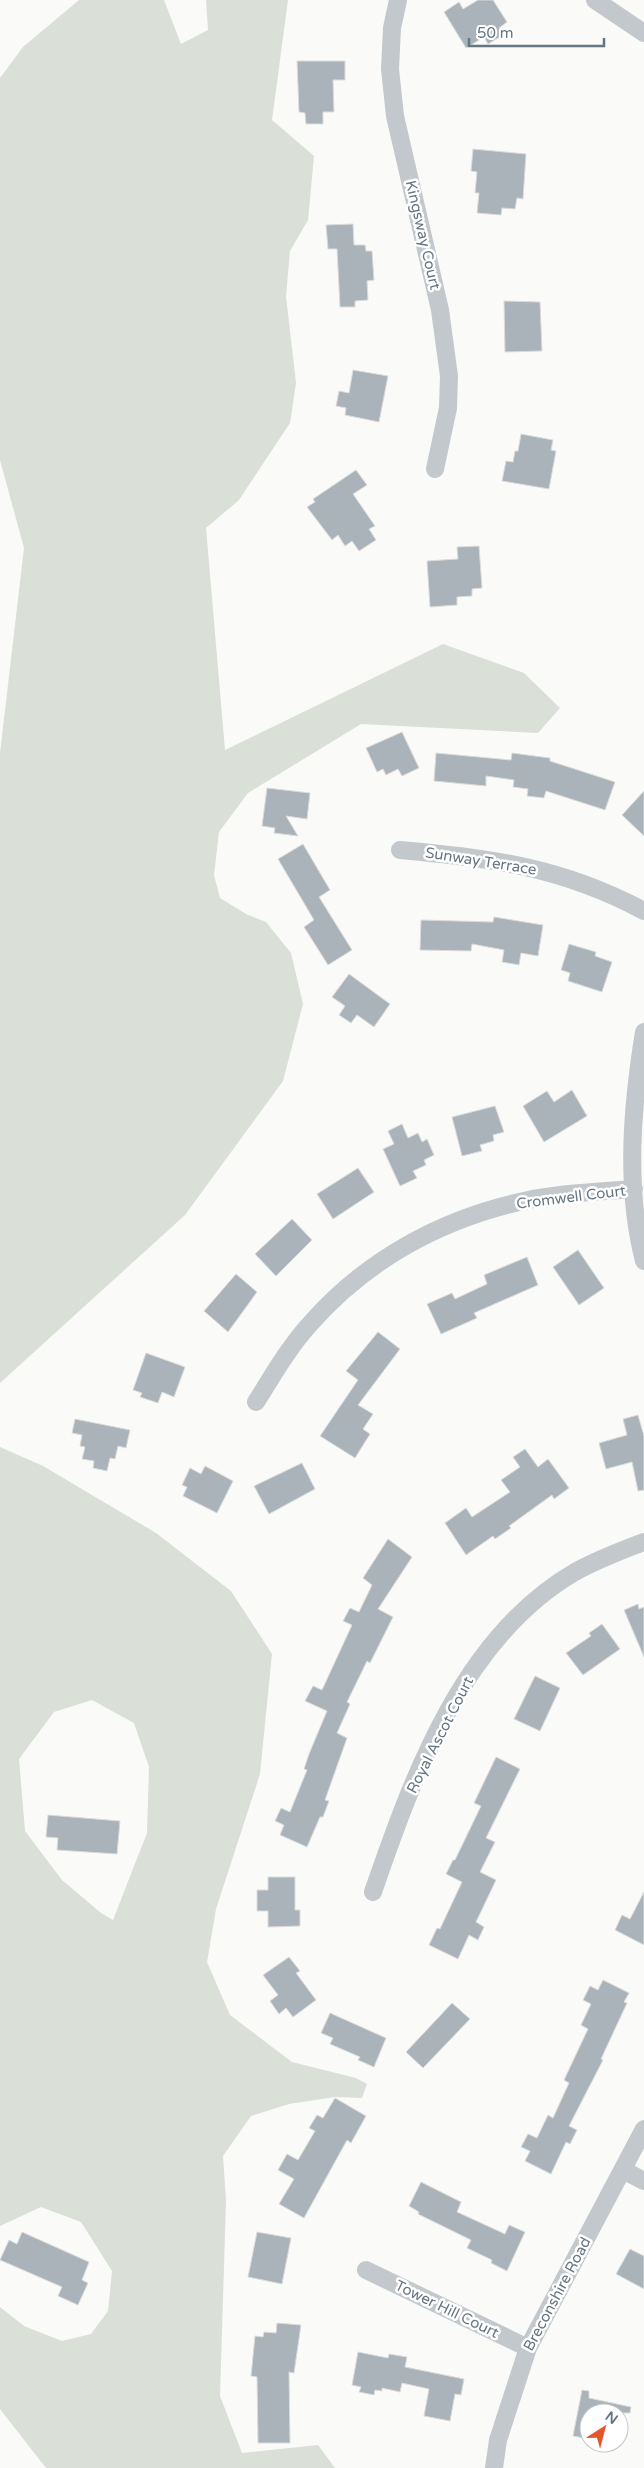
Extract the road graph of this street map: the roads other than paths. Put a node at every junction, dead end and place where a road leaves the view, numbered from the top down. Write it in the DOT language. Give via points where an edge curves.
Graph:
graph roads {
  1 [pos="398,0"];
  2 [pos="595,0"];
  3 [pos="644,33"];
  4 [pos="435,469"];
  5 [pos="400,850"];
  6 [pos="644,911"];
  7 [pos="644,1032"];
  8 [pos="634,1189"];
  9 [pos="644,1261"];
  10 [pos="256,1402"];
  11 [pos="644,1542"];
  12 [pos="373,1892"];
  13 [pos="644,2129"];
  14 [pos="623,2170"];
  15 [pos="644,2181"];
  16 [pos="366,2270"];
  17 [pos="528,2348"];
  18 [pos="494,2468"];
  1 -- 4 [label="street, Kingsway Court" via="392,28 390,69 395,116 440,310 447,354 448,408"];
  2 -- 3 [label="street"];
  5 -- 6 [label="street, Sunway Terrace" via="466,855 518,864 574,879"];
  7 -- 8 [label="street" via="636,1087"];
  8 -- 9 [label="street"];
  8 -- 10 [label="street, Cromwell Court" via="526,1200 480,1212 406,1244 349,1286 309,1324"];
  11 -- 12 [label="street, Royal Ascot Court" via="608,1555 574,1573 542,1596 489,1647 451,1706 414,1784"];
  13 -- 14 [label="street, Breconshire Road"];
  14 -- 15 [label="street"];
  14 -- 17 [label="street, Breconshire Road"];
  16 -- 17 [label="street, Tower Hill Court"];
  17 -- 18 [label="street, Breconshire Road" via="498,2440"];
}
